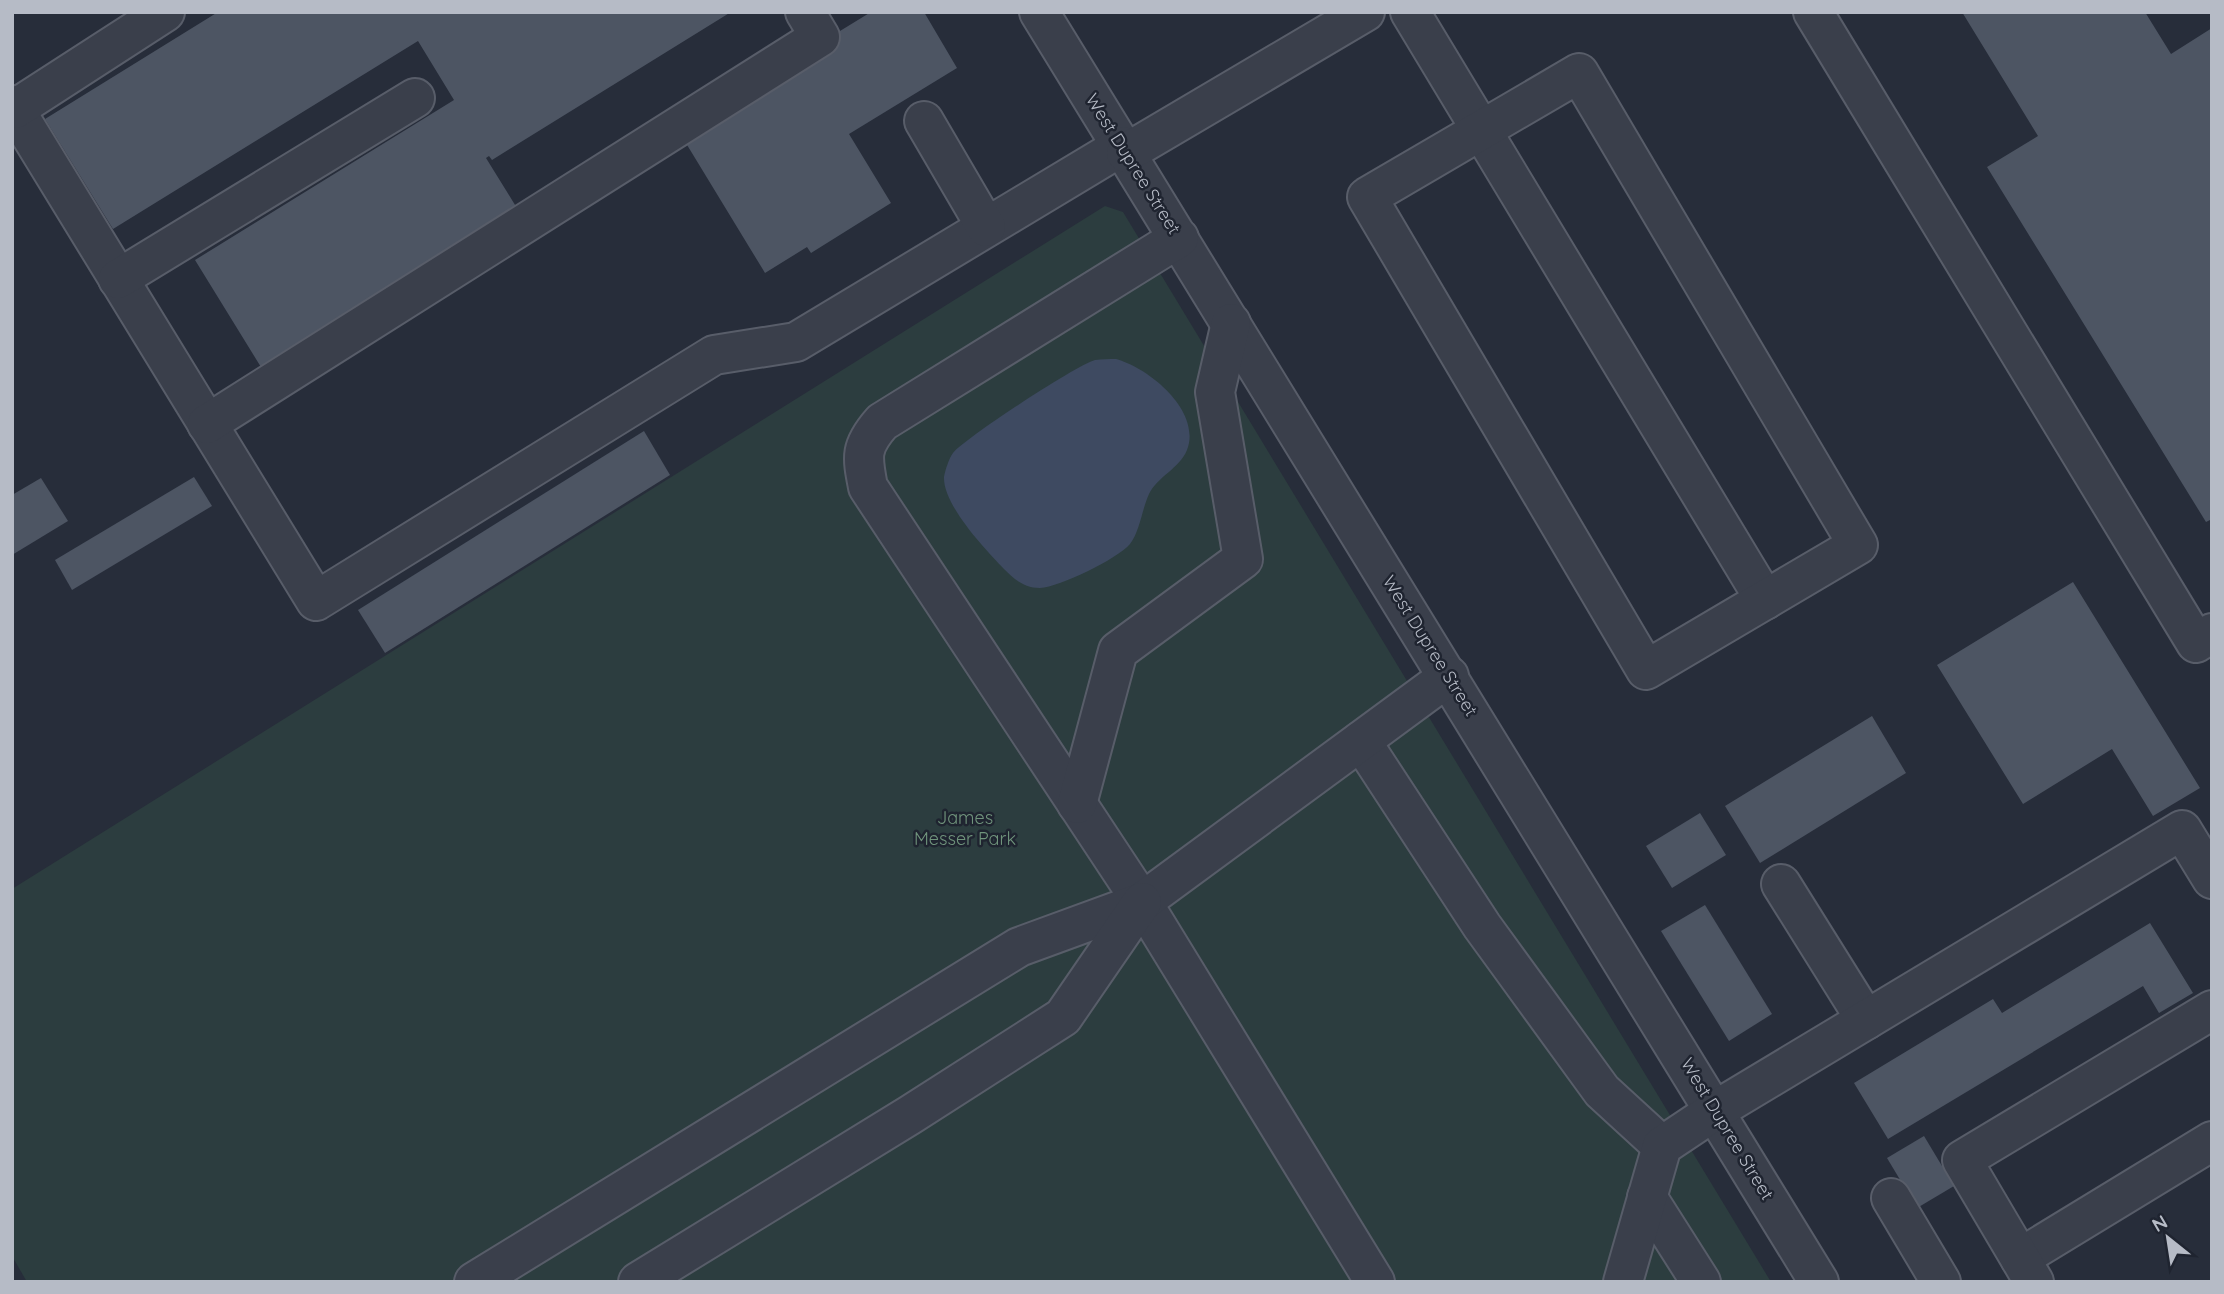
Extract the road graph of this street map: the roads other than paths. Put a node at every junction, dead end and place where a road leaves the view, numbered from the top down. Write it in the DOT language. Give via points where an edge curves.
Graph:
graph roads {
  1 [pos="165,12"];
  2 [pos="805,12"];
  3 [pos="1039,12"];
  4 [pos="1365,12"];
  5 [pos="1410,12"];
  6 [pos="1813,12"];
  7 [pos="415,98"];
  8 [pos="14,107"];
  9 [pos="924,121"];
  10 [pos="1482,130"];
  11 [pos="1124,149"];
  12 [pos="986,227"];
  13 [pos="1179,238"];
  14 [pos="118,279"];
  15 [pos="1231,323"];
  16 [pos="207,424"];
  17 [pos="1765,600"];
  18 [pos="2212,633"];
  19 [pos="1449,676"];
  20 [pos="1361,741"];
  21 [pos="1077,804"];
  22 [pos="2212,879"];
  23 [pos="1781,884"];
  24 [pos="1142,902"];
  25 [pos="2212,1010"];
  26 [pos="1866,1020"];
  27 [pos="1716,1110"];
  28 [pos="2212,1141"];
  29 [pos="1662,1146"];
  30 [pos="1647,1198"];
  31 [pos="1891,1198"];
  32 [pos="2027,1270"];
  33 [pos="474,1282"];
  34 [pos="638,1282"];
  35 [pos="1375,1282"];
  36 [pos="1623,1282"];
  37 [pos="1701,1282"];
  38 [pos="1819,1282"];
  39 [pos="1941,1282"];
  1 -- 8 [label="street"];
  2 -- 16 [label="street" via="820,37"];
  3 -- 11 [label="street, West Dupree Street"];
  4 -- 11 [label="street"];
  5 -- 10 [label="street"];
  6 -- 18 [label="street" via="2196,643"];
  7 -- 14 [label="street"];
  8 -- 14 [label="street"];
  9 -- 12 [label="street"];
  10 -- 17 [label="street"];
  10 -- 17 [label="street" via="1579,73 1858,545"];
  10 -- 17 [label="street" via="1367,197 1646,670"];
  11 -- 12 [label="street"];
  11 -- 13 [label="street, West Dupree Street"];
  12 -- 16 [label="street" via="796,342 714,355 316,601"];
  13 -- 15 [label="street, West Dupree Street"];
  13 -- 21 [label="street" via="883,422 870,436 862,456 869,487"];
  14 -- 16 [label="street"];
  15 -- 19 [label="street, West Dupree Street"];
  15 -- 21 [label="street" via="1215,392 1243,559 1118,651"];
  19 -- 20 [label="street"];
  19 -- 27 [label="street, West Dupree Street"];
  20 -- 24 [label="street"];
  20 -- 29 [label="street" via="1482,926 1602,1091"];
  21 -- 24 [label="street"];
  22 -- 26 [label="street" via="2182,830"];
  23 -- 26 [label="street"];
  24 -- 33 [label="street" via="1019,947"];
  24 -- 34 [label="street" via="1063,1017"];
  24 -- 35 [label="street"];
  25 -- 32 [label="street" via="1962,1160"];
  26 -- 27 [label="street"];
  27 -- 29 [label="street"];
  27 -- 38 [label="street, West Dupree Street"];
  28 -- 32 [label="street"];
  29 -- 30 [label="street"];
  30 -- 36 [label="street"];
  30 -- 37 [label="street"];
  31 -- 39 [label="street"];
}
